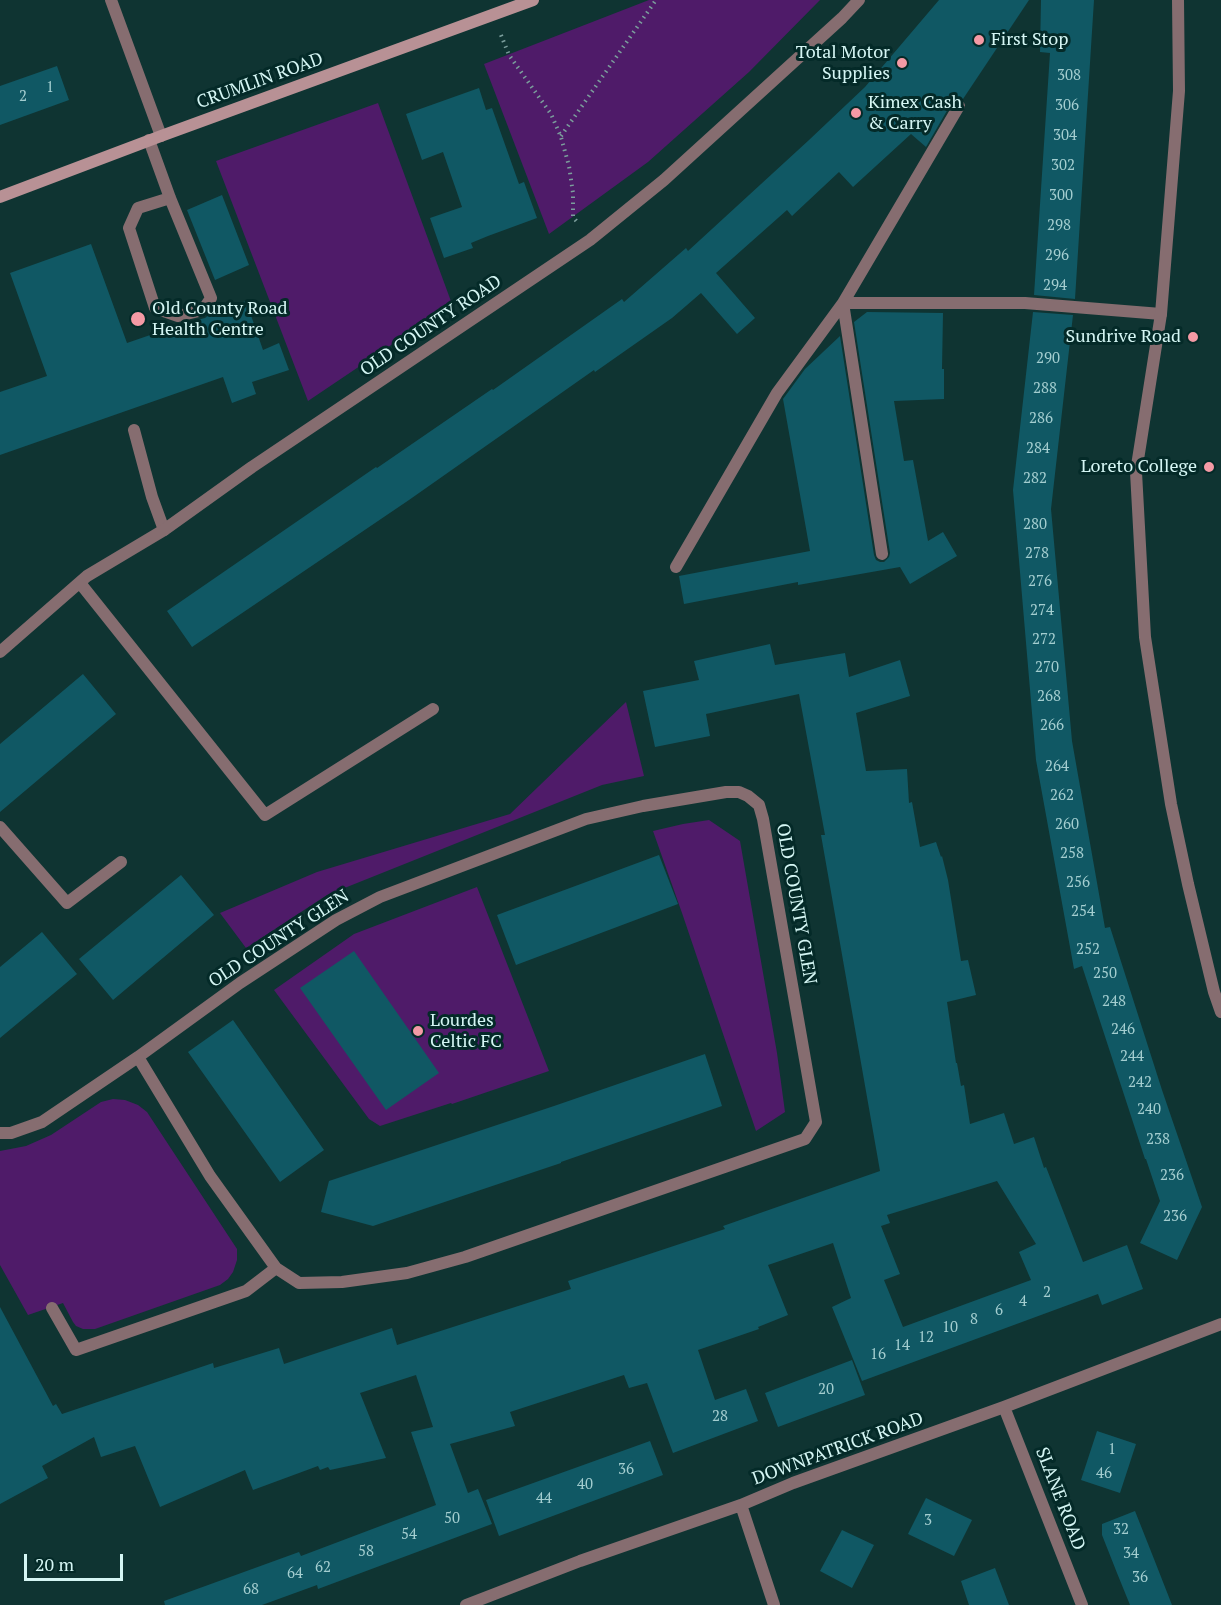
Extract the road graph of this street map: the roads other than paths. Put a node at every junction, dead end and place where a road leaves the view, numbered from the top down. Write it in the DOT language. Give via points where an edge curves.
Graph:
graph roads {
  1 [pos="111,0"];
  2 [pos="533,0"];
  3 [pos="859,0"];
  4 [pos="1178,0"];
  5 [pos="959,106"];
  6 [pos="155,138"];
  7 [pos="0,197"];
  8 [pos="170,198"];
  9 [pos="843,303"];
  10 [pos="1161,314"];
  11 [pos="134,430"];
  12 [pos="164,530"];
  13 [pos="882,554"];
  14 [pos="676,567"];
  15 [pos="80,583"];
  16 [pos="0,652"];
  17 [pos="433,708"];
  18 [pos="0,827"];
  19 [pos="121,862"];
  20 [pos="1221,1012"];
  21 [pos="138,1057"];
  22 [pos="0,1133"];
  23 [pos="276,1268"];
  24 [pos="52,1308"];
  25 [pos="1221,1324"];
  26 [pos="1004,1407"];
  27 [pos="741,1505"];
  28 [pos="466,1605"];
  29 [pos="774,1605"];
  30 [pos="1082,1605"];
  1 -- 6 [label="street"];
  2 -- 6 [label="main road, CRUMLIN ROAD"];
  3 -- 12 [label="street, OLD COUNTY ROAD" via="664,180 590,240"];
  4 -- 10 [label="street" via="1179,91"];
  5 -- 9 [label="street"];
  6 -- 7 [label="main road, CRUMLIN ROAD"];
  6 -- 8 [label="street"];
  8 -- 8 [label="street" via="211,298 203,310 178,316 155,308 129,228 138,208"];
  9 -- 10 [label="street" via="1025,303"];
  9 -- 13 [label="street"];
  9 -- 14 [label="street" via="777,393"];
  10 -- 20 [label="street" via="1136,472 1145,637 1171,804"];
  11 -- 12 [label="street"];
  12 -- 15 [label="street, OLD COUNTY ROAD"];
  15 -- 16 [label="street, OLD COUNTY ROAD"];
  15 -- 17 [label="street" via="265,815"];
  18 -- 19 [label="street" via="67,903"];
  21 -- 22 [label="street, OLD COUNTY GLEN" via="42,1122"];
  21 -- 23 [label="street, OLD COUNTY GLEN" via="210,1176"];
  21 -- 23 [label="street, OLD COUNTY GLEN" via="240,983 336,920 380,897 586,819 726,792 739,792 759,805 816,1122 805,1139 465,1257 407,1273 299,1283"];
  23 -- 24 [label="street" via="246,1291 76,1350"];
  25 -- 26 [label="street, DOWNPATRICK ROAD"];
  26 -- 27 [label="street, DOWNPATRICK ROAD"];
  26 -- 30 [label="street, SLANE ROAD"];
  27 -- 28 [label="street, DOWNPATRICK ROAD"];
  27 -- 29 [label="street"];
}
